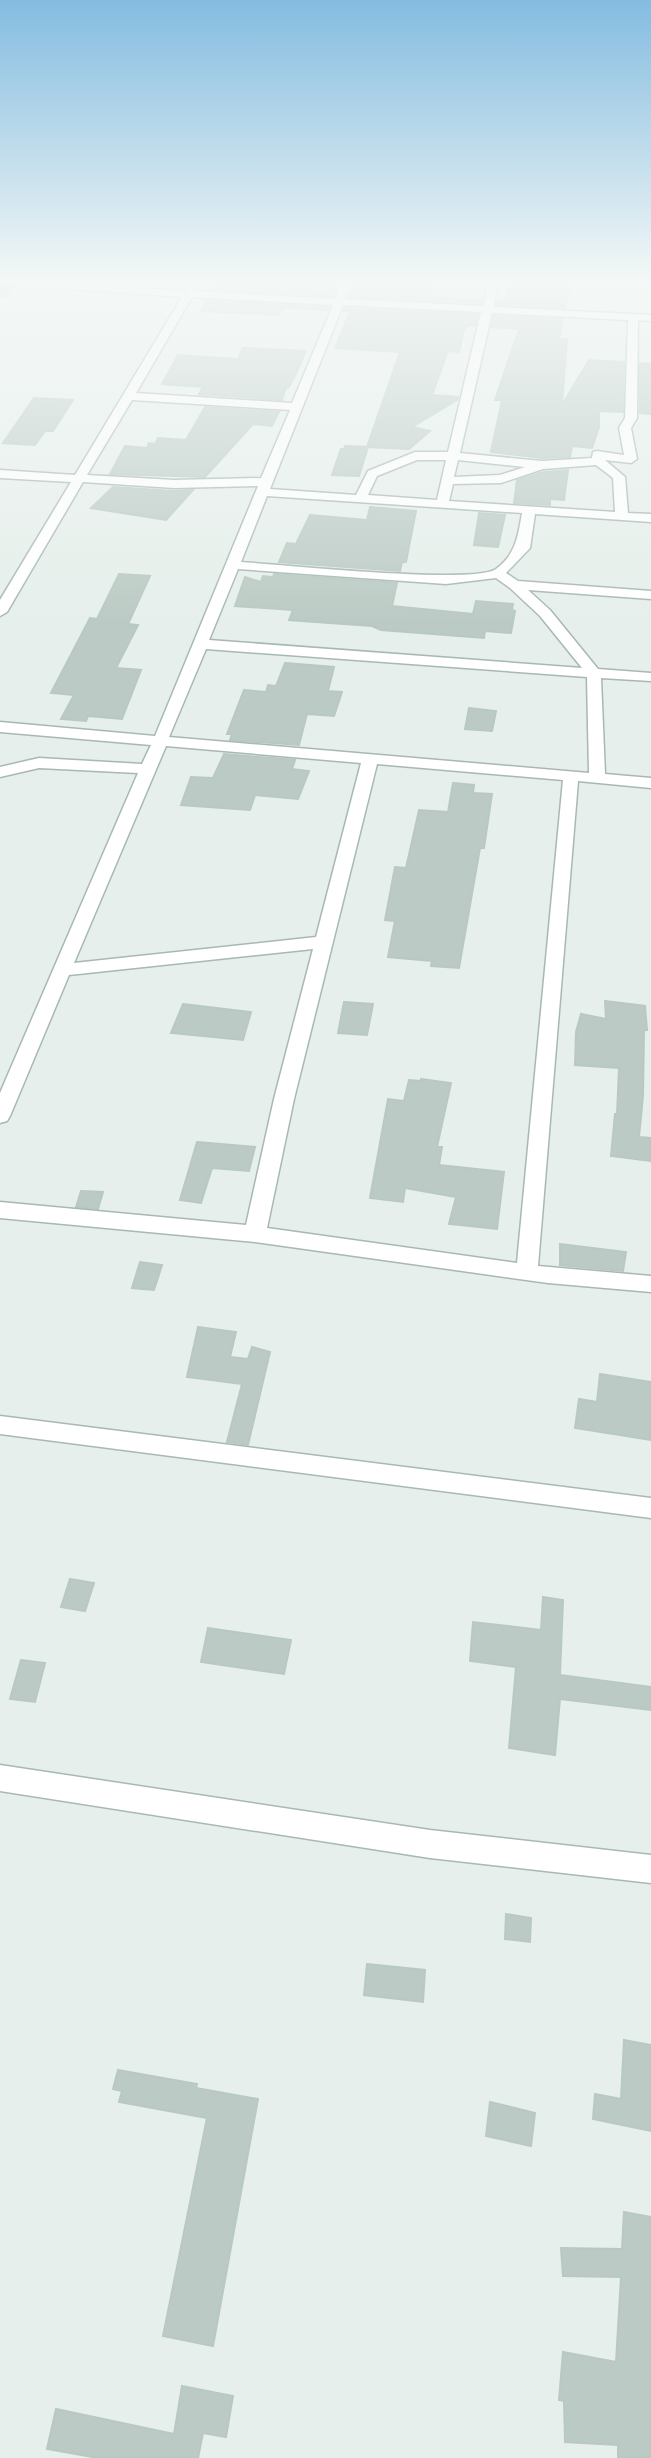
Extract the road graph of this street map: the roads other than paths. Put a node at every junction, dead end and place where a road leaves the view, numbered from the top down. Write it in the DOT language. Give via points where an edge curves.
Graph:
graph roads {
  1 [pos="302,395"];
  2 [pos="467,395"];
  3 [pos="631,395"];
  4 [pos="128,396"];
  5 [pos="297,407"];
  6 [pos="453,456"];
  7 [pos="599,461"];
  8 [pos="542,466"];
  9 [pos="0,474"];
  10 [pos="80,480"];
  11 [pos="447,481"];
  12 [pos="264,487"];
  13 [pos="360,499"];
  14 [pos="442,504"];
  15 [pos="529,510"];
  16 [pos="622,516"];
  17 [pos="651,518"];
  18 [pos="232,565"];
  19 [pos="498,574"];
  20 [pos="514,585"];
  21 [pos="651,595"];
  22 [pos="0,612"];
  23 [pos="200,644"];
  24 [pos="594,673"];
  25 [pos="651,677"];
  26 [pos="0,727"];
  27 [pos="160,741"];
  28 [pos="370,759"];
  29 [pos="148,769"];
  30 [pos="0,772"];
  31 [pos="571,776"];
  32 [pos="597,779"];
  33 [pos="651,783"];
  34 [pos="324,942"];
  35 [pos="61,970"];
  36 [pos="0,1116"];
  37 [pos="0,1210"];
  38 [pos="255,1234"];
  39 [pos="527,1272"];
  40 [pos="651,1284"];
  41 [pos="0,1425"];
  42 [pos="651,1508"];
  43 [pos="0,1778"];
  44 [pos="651,1869"];
  1 -- 5 [label="street"];
  2 -- 6 [label="street"];
  3 -- 7 [label="street" via="631,418 625,428 631,458 597,455"];
  4 -- 5 [label="street"];
  4 -- 10 [label="street"];
  5 -- 12 [label="street"];
  6 -- 8 [label="street"];
  6 -- 11 [label="street"];
  6 -- 13 [label="street" via="415,456 372,474"];
  7 -- 8 [label="street"];
  7 -- 16 [label="street" via="619,477"];
  8 -- 11 [label="street" via="501,479"];
  9 -- 10 [label="street"];
  10 -- 12 [label="street"];
  10 -- 22 [label="street"];
  11 -- 14 [label="street"];
  12 -- 13 [label="street"];
  12 -- 18 [label="street"];
  13 -- 14 [label="street"];
  14 -- 15 [label="street"];
  15 -- 16 [label="street"];
  15 -- 19 [label="street" via="523,548"];
  16 -- 17 [label="street"];
  18 -- 19 [label="street" via="446,580"];
  18 -- 23 [label="street"];
  19 -- 20 [label="street"];
  20 -- 21 [label="street"];
  20 -- 24 [label="street" via="545,613"];
  23 -- 24 [label="street"];
  23 -- 27 [label="street"];
  24 -- 25 [label="street"];
  24 -- 32 [label="street"];
  26 -- 27 [label="street"];
  27 -- 28 [label="street"];
  27 -- 29 [label="street"];
  28 -- 31 [label="street"];
  28 -- 34 [label="street"];
  29 -- 30 [label="street" via="39,763"];
  29 -- 35 [label="street"];
  31 -- 32 [label="street"];
  31 -- 39 [label="street"];
  32 -- 33 [label="street"];
  34 -- 35 [label="street"];
  34 -- 38 [label="street"];
  35 -- 36 [label="street"];
  37 -- 38 [label="street"];
  38 -- 39 [label="street"];
  39 -- 40 [label="street"];
  41 -- 42 [label="street"];
  43 -- 44 [label="street" via="430,1844"];
}
